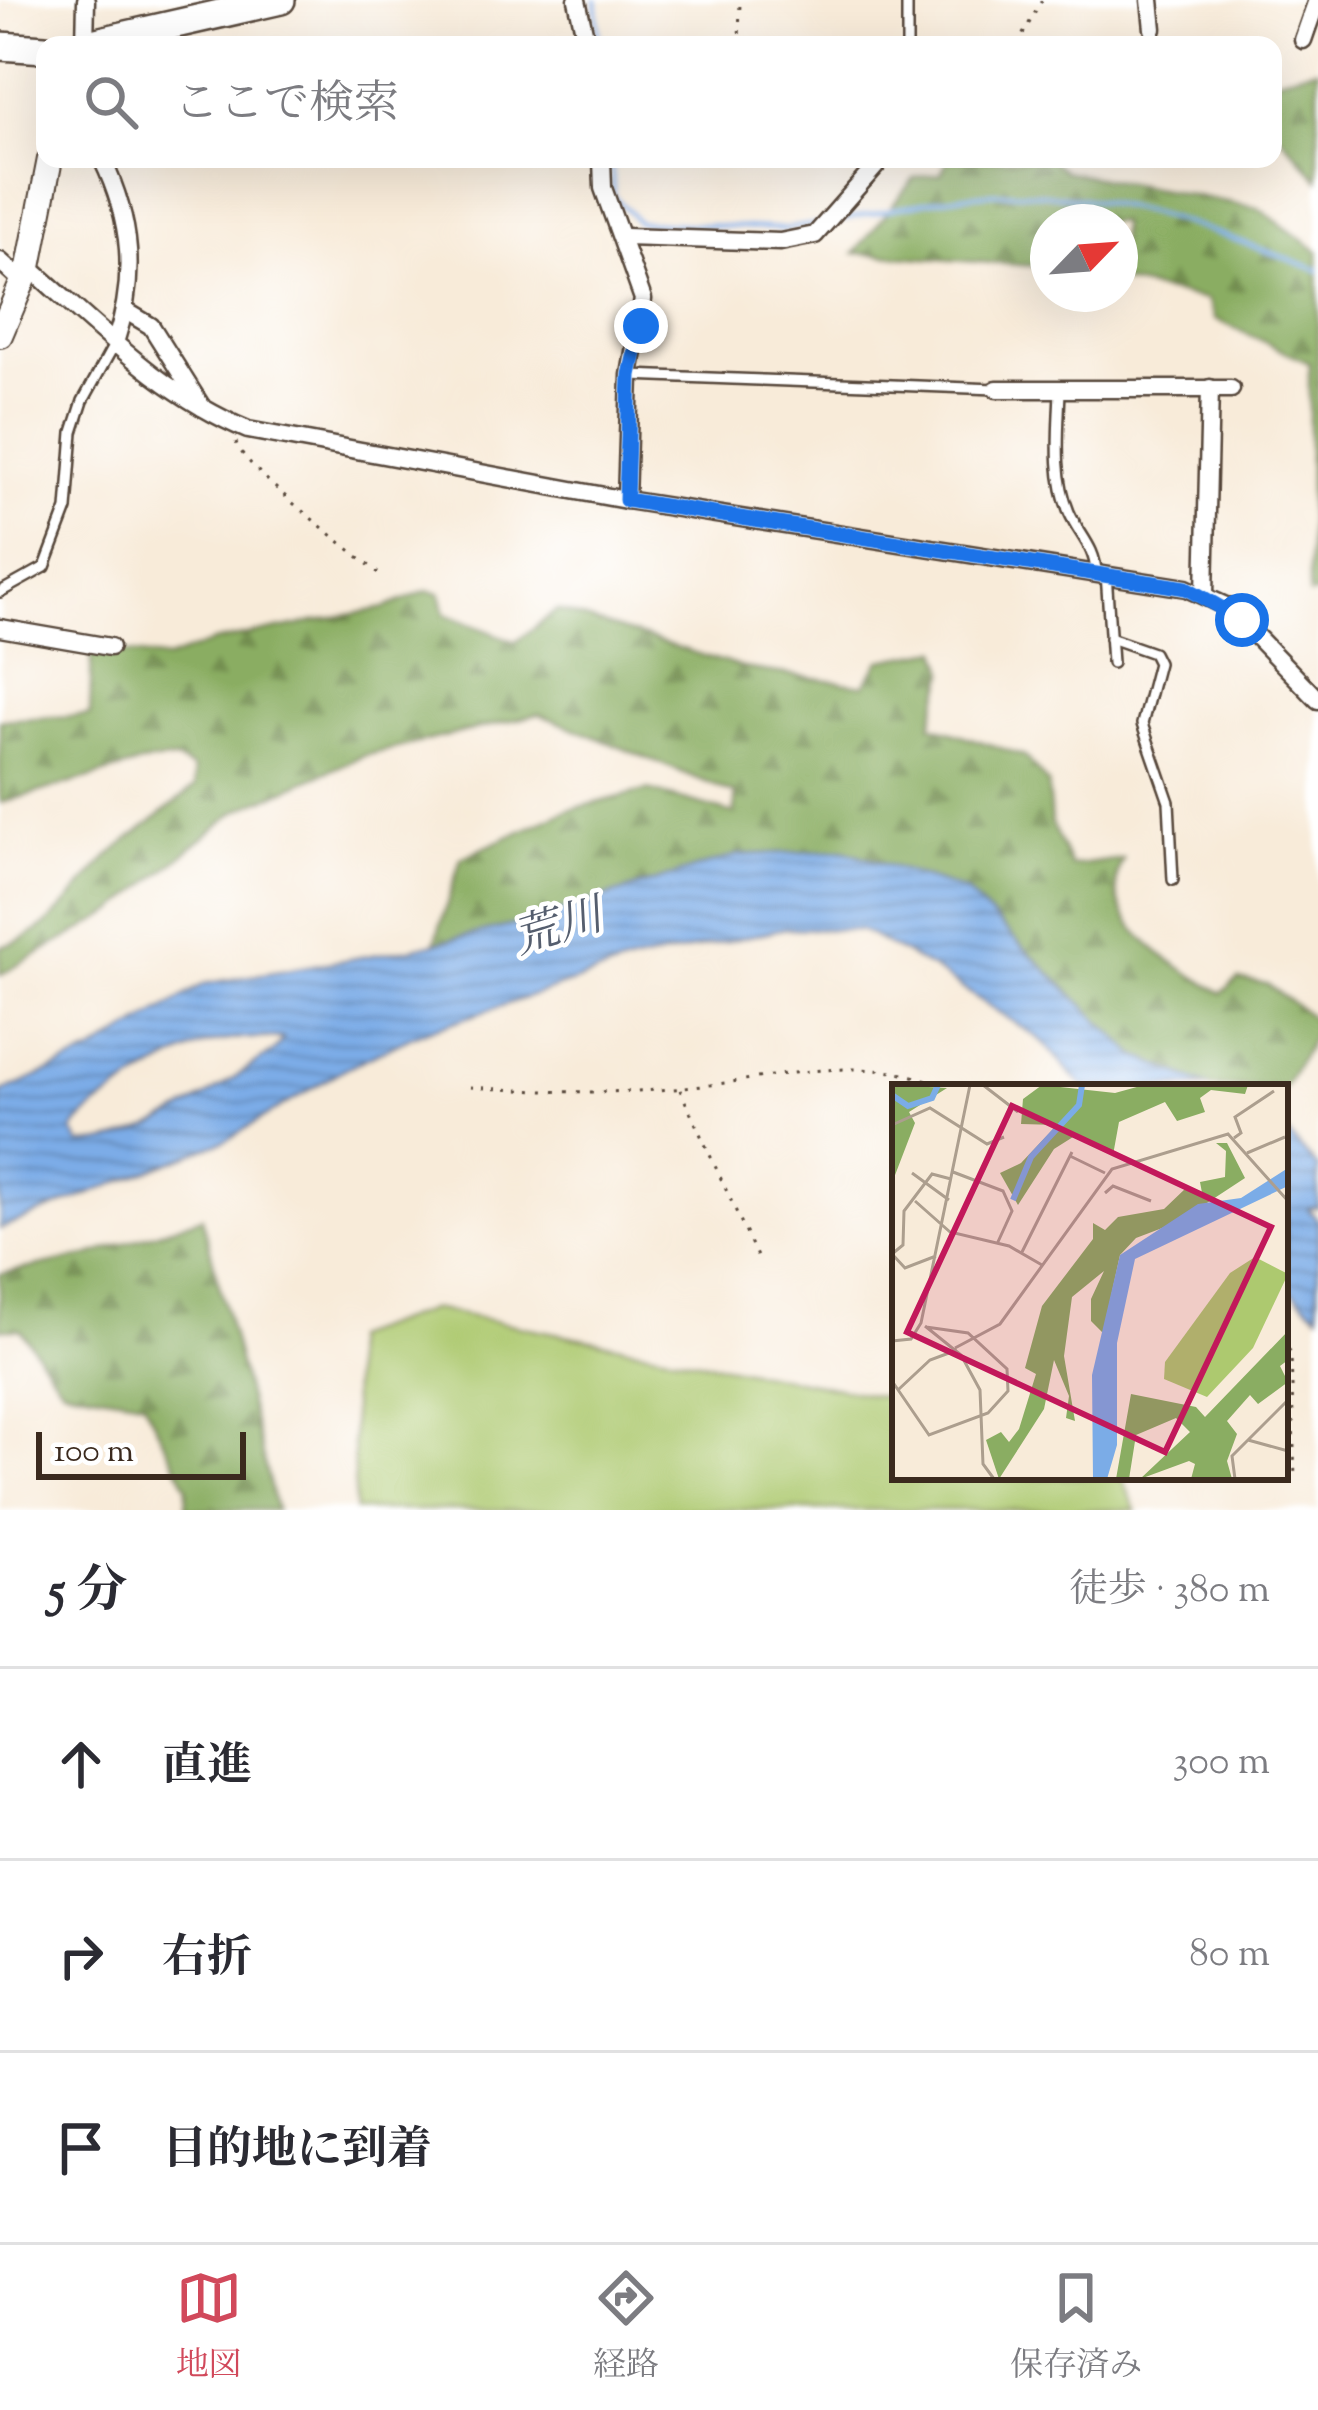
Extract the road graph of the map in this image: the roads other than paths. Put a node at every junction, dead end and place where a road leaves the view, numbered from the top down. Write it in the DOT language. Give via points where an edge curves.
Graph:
graph roads {
  1 [pos="86,0"];
  2 [pos="281,0"];
  3 [pos="577,0"];
  4 [pos="907,0"];
  5 [pos="1150,0"];
  6 [pos="1317,0"];
  7 [pos="1153,29"];
  8 [pos="84,36"];
  9 [pos="123,36"];
  10 [pos="585,36"];
  11 [pos="907,36"];
  12 [pos="1304,40"];
  13 [pos="0,46"];
  14 [pos="36,48"];
  15 [pos="48,168"];
  16 [pos="106,168"];
  17 [pos="602,168"];
  18 [pos="874,168"];
  19 [pos="625,237"];
  20 [pos="0,261"];
  21 [pos="26,275"];
  22 [pos="126,310"];
  23 [pos="0,335"];
  24 [pos="115,343"];
  25 [pos="630,375"];
  26 [pos="1210,388"];
  27 [pos="1231,388"];
  28 [pos="997,389"];
  29 [pos="1060,389"];
  30 [pos="206,413"];
  31 [pos="626,500"];
  32 [pos="1101,573"];
  33 [pos="0,592"];
  34 [pos="1205,594"];
  35 [pos="0,628"];
  36 [pos="1110,638"];
  37 [pos="110,647"];
  38 [pos="1112,663"];
  39 [pos="1318,700"];
  40 [pos="1172,880"];
  1 -- 8 [label="street"];
  2 -- 9 [label="main road"];
  3 -- 10 [label="street"];
  4 -- 11 [label="lane"];
  5 -- 7 [label="street"];
  6 -- 12 [label="street"];
  13 -- 14 [label="main road"];
  15 -- 21 [label="street"];
  16 -- 22 [label="street" via="128,219"];
  17 -- 19 [label="street"];
  18 -- 19 [label="street" via="815,235 780,242"];
  19 -- 25 [label="street" via="643,299"];
  20 -- 21 [label="street"];
  21 -- 23 [label="street"];
  21 -- 24 [label="street"];
  22 -- 24 [label="street"];
  22 -- 30 [label="street" via="151,326"];
  24 -- 30 [label="street"];
  24 -- 33 [label="lane" via="73,432 67,509 45,567"];
  25 -- 28 [label="lane"];
  25 -- 31 [label="street"];
  26 -- 27 [label="street"];
  26 -- 29 [label="street"];
  26 -- 34 [label="street"];
  28 -- 29 [label="street"];
  29 -- 32 [label="lane" via="1059,473"];
  30 -- 31 [label="street"];
  31 -- 32 [label="street"];
  32 -- 34 [label="street"];
  32 -- 36 [label="lane"];
  34 -- 39 [label="street" via="1255,632"];
  35 -- 37 [label="street"];
  36 -- 38 [label="lane"];
  36 -- 40 [label="lane" via="1154,653 1158,663 1142,724 1169,802"];
}
